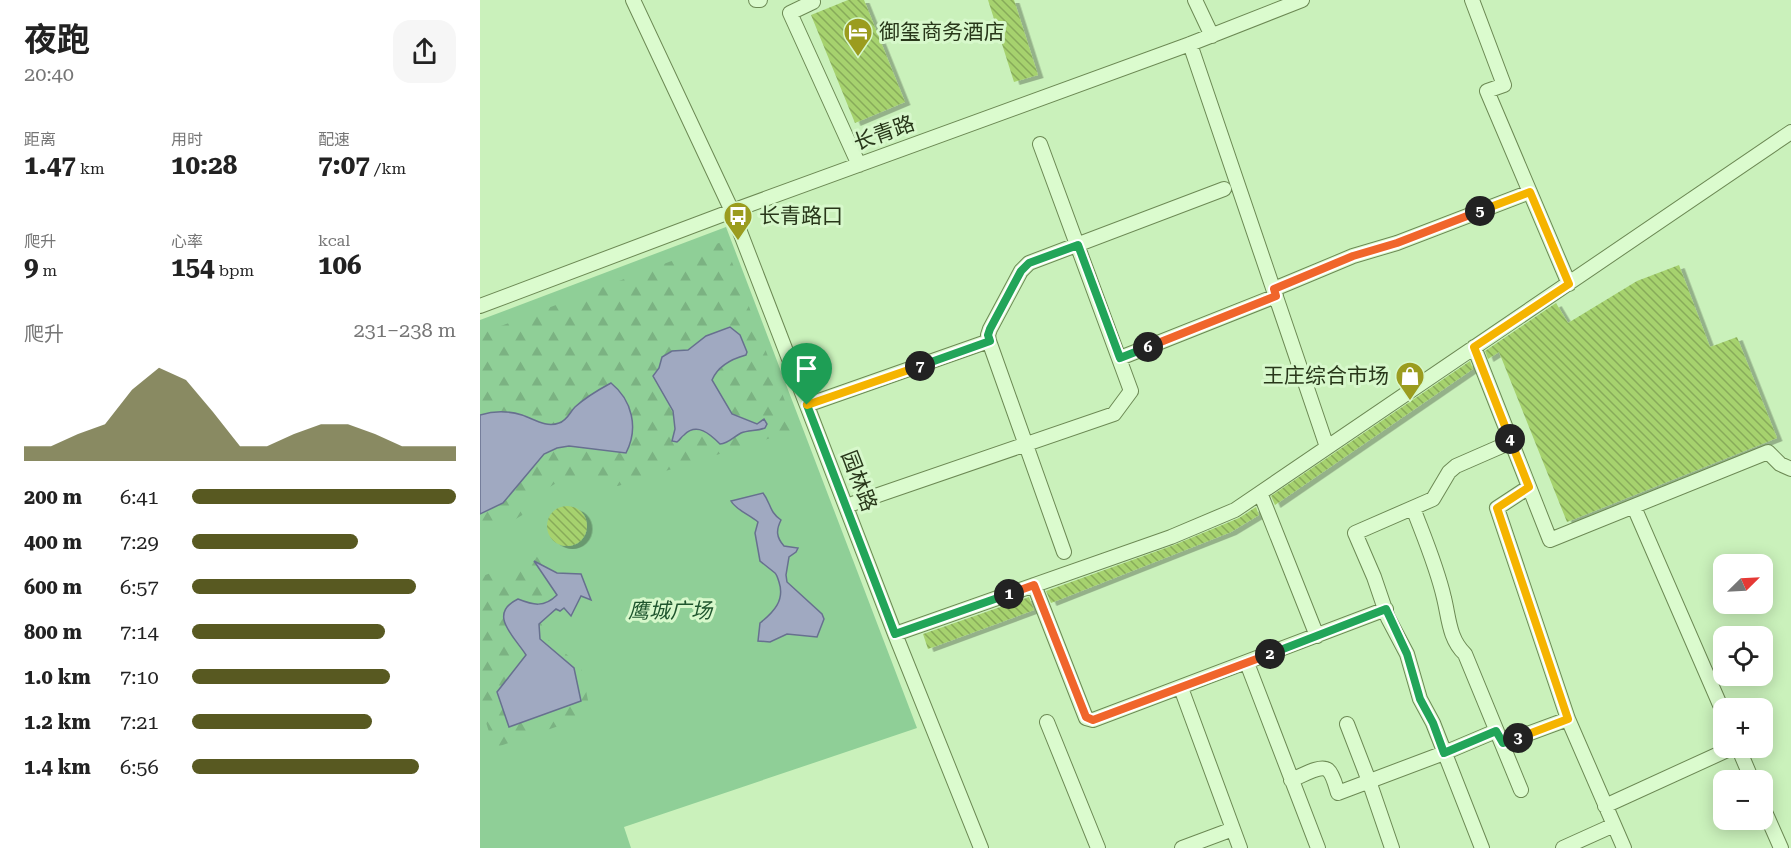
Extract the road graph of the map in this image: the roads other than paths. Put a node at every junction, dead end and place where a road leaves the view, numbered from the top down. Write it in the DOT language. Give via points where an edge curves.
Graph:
graph roads {
  1 [pos="633,0"];
  2 [pos="812,0"];
  3 [pos="1195,0"];
  4 [pos="1302,0"];
  5 [pos="1472,0"];
  6 [pos="1212,36"];
  7 [pos="1190,45"];
  8 [pos="1791,132"];
  9 [pos="1040,144"];
  10 [pos="859,165"];
  11 [pos="1224,189"];
  12 [pos="1530,192"];
  13 [pos="732,211"];
  14 [pos="1078,245"];
  15 [pos="1569,284"];
  16 [pos="1275,292"];
  17 [pos="480,306"];
  18 [pos="990,341"];
  19 [pos="1474,347"];
  20 [pos="1120,358"];
  21 [pos="807,405"];
  22 [pos="1511,442"];
  23 [pos="1025,444"];
  24 [pos="1327,447"];
  25 [pos="1791,469"];
  26 [pos="1529,487"];
  27 [pos="1261,495"];
  28 [pos="846,506"];
  29 [pos="1634,507"];
  30 [pos="1413,508"];
  31 [pos="1064,552"];
  32 [pos="1034,585"];
  33 [pos="1386,609"];
  34 [pos="895,634"];
  35 [pos="1317,636"];
  36 [pos="1247,663"];
  37 [pos="1180,688"];
  38 [pos="1717,698"];
  39 [pos="1568,719"];
  40 [pos="1047,722"];
  41 [pos="1347,724"];
  42 [pos="1496,731"];
  43 [pos="1503,743"];
  44 [pos="1444,753"];
  45 [pos="1713,757"];
  46 [pos="1291,780"];
  47 [pos="1369,781"];
  48 [pos="1521,790"];
  49 [pos="1605,806"];
  50 [pos="1614,825"];
  51 [pos="1233,829"];
  52 [pos="1772,830"];
  53 [pos="981,848"];
  54 [pos="1098,848"];
  55 [pos="1182,848"];
  56 [pos="1240,848"];
  57 [pos="1317,848"];
  58 [pos="1392,848"];
  59 [pos="1482,848"];
  60 [pos="1563,848"];
  61 [pos="1624,848"];
  62 [pos="1780,848"];
  1 -- 13 [label="street, 园林路"];
  2 -- 10 [label="street" via="790,13"];
  3 -- 6 [label="street"];
  4 -- 6 [label="street, 长青路"];
  5 -- 12 [label="street" via="1504,85 1487,91"];
  6 -- 7 [label="street, 长青路"];
  7 -- 10 [label="street, 长青路"];
  7 -- 16 [label="street"];
  8 -- 15 [label="street"];
  9 -- 14 [label="street"];
  10 -- 13 [label="street, 长青路"];
  11 -- 14 [label="street"];
  12 -- 15 [label="street"];
  12 -- 16 [label="street" via="1353,256"];
  13 -- 17 [label="street, 长青路"];
  13 -- 21 [label="street, 园林路"];
  14 -- 18 [label="street" via="1029,263 1021,271 990,329"];
  14 -- 20 [label="street"];
  15 -- 19 [label="street"];
  16 -- 20 [label="street"];
  16 -- 24 [label="street"];
  18 -- 21 [label="street"];
  18 -- 23 [label="street"];
  19 -- 22 [label="street"];
  19 -- 24 [label="street"];
  20 -- 23 [label="street" via="1131,391 1114,414"];
  21 -- 28 [label="street, 园林路"];
  22 -- 26 [label="street"];
  22 -- 30 [label="street" via="1456,466 1433,499"];
  23 -- 28 [label="street"];
  23 -- 31 [label="street"];
  24 -- 32 [label="street" via="1218,519"];
  25 -- 29 [label="street" via="1768,452"];
  26 -- 29 [label="street" via="1550,540"];
  26 -- 39 [label="street" via="1497,508"];
  27 -- 35 [label="street"];
  28 -- 34 [label="street, 园林路"];
  29 -- 38 [label="street"];
  30 -- 33 [label="street" via="1355,533"];
  30 -- 42 [label="street" via="1441,587 1452,636 1465,654"];
  32 -- 34 [label="street"];
  32 -- 37 [label="street" via="1086,717 1093,720"];
  33 -- 35 [label="street"];
  33 -- 44 [label="street"];
  34 -- 53 [label="street, 园林路"];
  35 -- 36 [label="street"];
  36 -- 37 [label="street"];
  36 -- 46 [label="street"];
  37 -- 51 [label="street"];
  39 -- 43 [label="street"];
  39 -- 49 [label="street"];
  40 -- 54 [label="street"];
  41 -- 47 [label="street"];
  42 -- 43 [label="street"];
  42 -- 44 [label="street"];
  43 -- 48 [label="street"];
  44 -- 47 [label="street"];
  44 -- 59 [label="street"];
  45 -- 49 [label="street"];
  46 -- 47 [label="street" via="1326,769 1338,793"];
  46 -- 57 [label="street"];
  47 -- 58 [label="street"];
  49 -- 50 [label="street"];
  50 -- 60 [label="street"];
  50 -- 61 [label="street"];
  51 -- 55 [label="street"];
  51 -- 56 [label="street"];
  52 -- 62 [label="street"];
}
